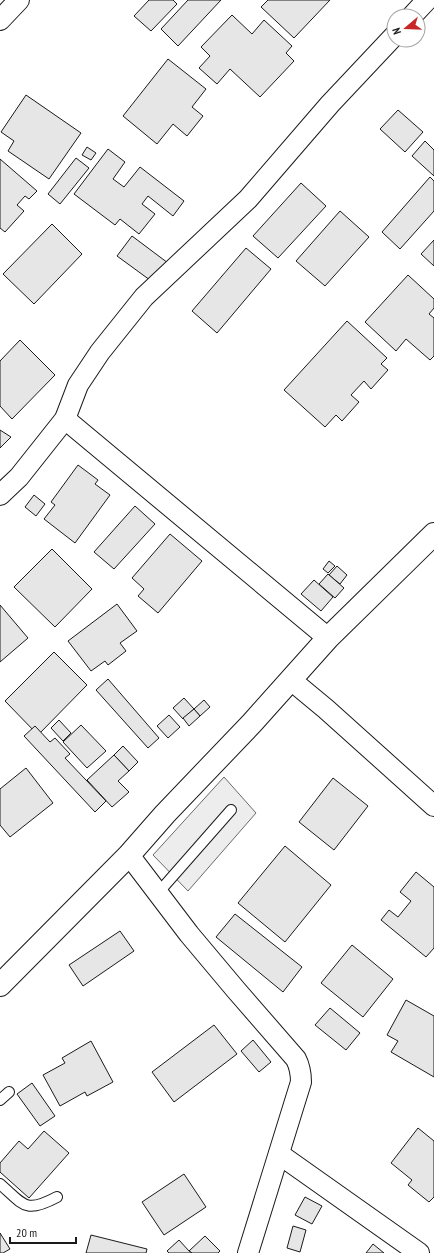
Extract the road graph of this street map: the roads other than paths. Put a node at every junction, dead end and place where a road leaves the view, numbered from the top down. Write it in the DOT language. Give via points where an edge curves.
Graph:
graph roads {
  1 [pos="19,0"];
  2 [pos="427,0"];
  3 [pos="420,8"];
  4 [pos="0,20"];
  5 [pos="386,44"];
  6 [pos="65,419"];
  7 [pos="0,495"];
  8 [pos="434,534"];
  9 [pos="328,638"];
  10 [pos="290,680"];
  11 [pos="434,806"];
  12 [pos="231,810"];
  13 [pos="128,855"];
  14 [pos="158,893"];
  15 [pos="0,985"];
  16 [pos="9,1092"];
  17 [pos="0,1100"];
  18 [pos="279,1154"];
  19 [pos="0,1184"];
  20 [pos="57,1197"];
  21 [pos="248,1253"];
  22 [pos="419,1253"];
  1 -- 4 [label="street"];
  2 -- 3 [label="street"];
  5 -- 6 [label="street" via="330,104 248,199 144,297 78,385"];
  6 -- 7 [label="street"];
  6 -- 9 [label="street"];
  8 -- 9 [label="street"];
  9 -- 10 [label="street"];
  10 -- 11 [label="street"];
  10 -- 13 [label="street"];
  12 -- 14 [label="lane"];
  13 -- 14 [label="street"];
  13 -- 15 [label="street"];
  14 -- 18 [label="street" via="231,984 296,1058 301,1072 301,1082"];
  16 -- 17 [label="lane"];
  18 -- 21 [label="street"];
  18 -- 22 [label="street"];
  19 -- 20 [label="lane" via="29,1207 44,1204"];
}
